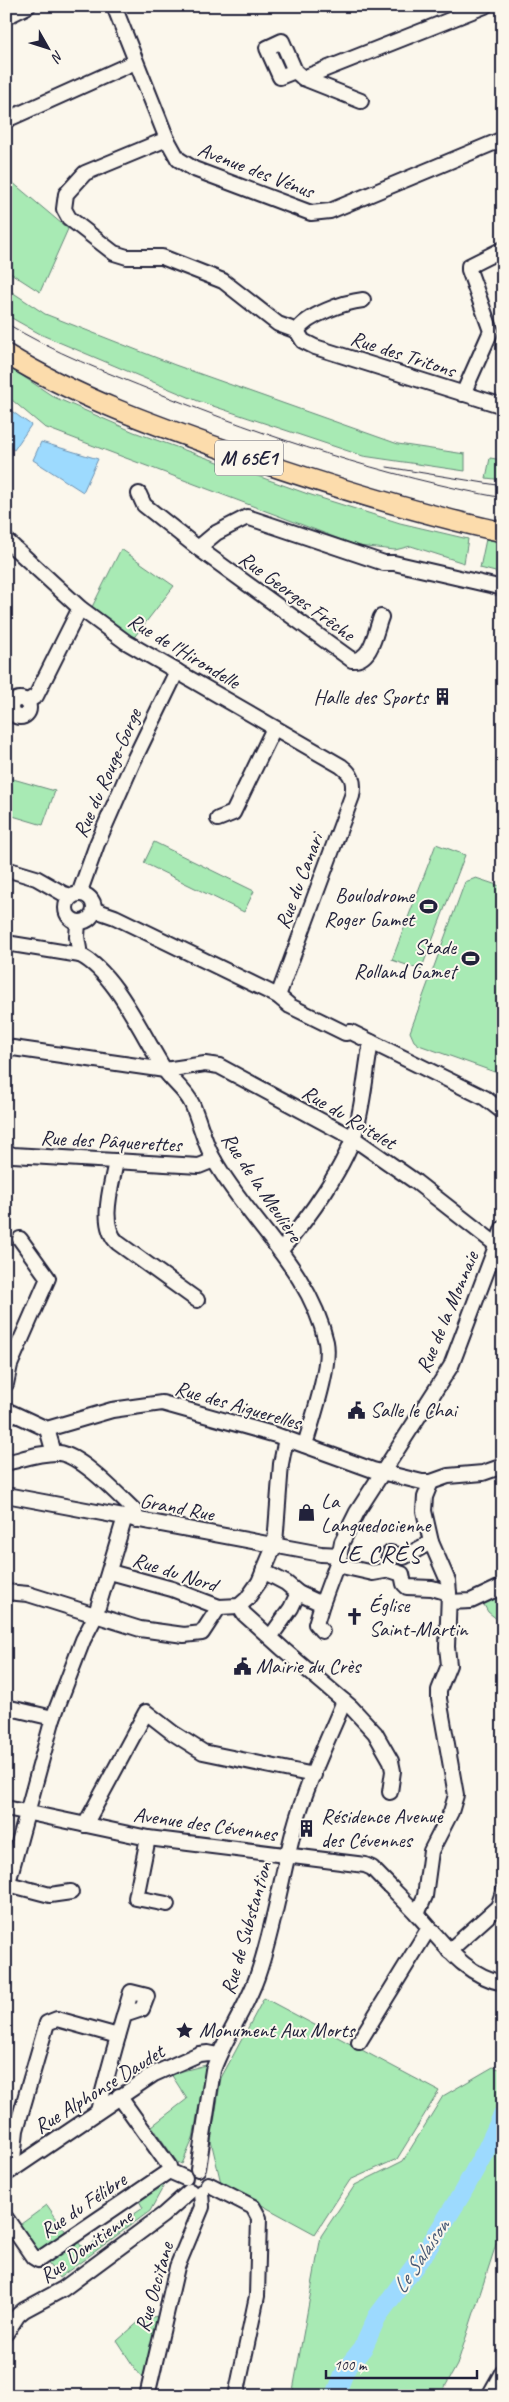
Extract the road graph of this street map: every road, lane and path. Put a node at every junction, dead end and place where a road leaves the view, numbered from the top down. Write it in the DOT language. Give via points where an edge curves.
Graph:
graph roads {
  1 [pos="28,6"];
  2 [pos="485,6"];
  3 [pos="118,8"];
  4 [pos="6,17"];
  5 [pos="135,62"];
  6 [pos="361,101"];
  7 [pos="6,120"];
  8 [pos="167,139"];
  9 [pos="503,140"];
  10 [pos="503,249"];
  11 [pos="363,300"];
  12 [pos="297,331"];
  13 [pos="6,354"];
  14 [pos="463,394"];
  15 [pos="503,406"];
  16 [pos="139,494"];
  17 [pos="503,532"];
  18 [pos="6,540"];
  19 [pos="198,548"];
  20 [pos="503,588"];
  21 [pos="80,608"];
  22 [pos="381,618"];
  23 [pos="177,671"];
  24 [pos="26,702"];
  25 [pos="274,728"];
  26 [pos="353,780"];
  27 [pos="218,819"];
  28 [pos="6,869"];
  29 [pos="6,875"];
  30 [pos="76,895"];
  31 [pos="66,910"];
  32 [pos="95,910"];
  33 [pos="78,922"];
  34 [pos="6,943"];
  35 [pos="80,954"];
  36 [pos="278,996"];
  37 [pos="371,1042"];
  38 [pos="6,1047"];
  39 [pos="165,1070"];
  40 [pos="485,1098"];
  41 [pos="503,1103"];
  42 [pos="503,1112"];
  43 [pos="353,1138"];
  44 [pos="6,1152"];
  45 [pos="214,1160"];
  46 [pos="116,1161"];
  47 [pos="503,1228"];
  48 [pos="20,1239"];
  49 [pos="500,1247"];
  50 [pos="280,1251"];
  51 [pos="197,1300"];
  52 [pos="6,1384"];
  53 [pos="6,1410"];
  54 [pos="47,1429"];
  55 [pos="286,1438"];
  56 [pos="305,1445"];
  57 [pos="54,1453"];
  58 [pos="6,1463"];
  59 [pos="503,1466"];
  60 [pos="383,1473"];
  61 [pos="431,1482"];
  62 [pos="6,1494"];
  63 [pos="130,1519"];
  64 [pos="431,1542"];
  65 [pos="275,1544"];
  66 [pos="338,1560"];
  67 [pos="263,1571"];
  68 [pos="385,1571"];
  69 [pos="110,1572"];
  70 [pos="503,1586"];
  71 [pos="6,1592"];
  72 [pos="298,1593"];
  73 [pos="449,1598"];
  74 [pos="322,1604"];
  75 [pos="229,1606"];
  76 [pos="95,1617"];
  77 [pos="322,1631"];
  78 [pos="271,1636"];
  79 [pos="344,1701"];
  80 [pos="6,1707"];
  81 [pos="53,1718"];
  82 [pos="314,1776"];
  83 [pos="390,1792"];
  84 [pos="6,1808"];
  85 [pos="27,1813"];
  86 [pos="84,1825"];
  87 [pos="148,1838"];
  88 [pos="289,1855"];
  89 [pos="7,1887"];
  90 [pos="71,1892"];
  91 [pos="503,1892"];
  92 [pos="167,1904"];
  93 [pos="417,1914"];
  94 [pos="429,1928"];
  95 [pos="449,1951"];
  96 [pos="503,1983"];
  97 [pos="124,2015"];
  98 [pos="118,2036"];
  99 [pos="359,2042"];
  100 [pos="218,2055"];
  101 [pos="119,2096"];
  102 [pos="98,2111"];
  103 [pos="198,2169"];
  104 [pos="9,2171"];
  105 [pos="169,2171"];
  106 [pos="185,2178"];
  107 [pos="200,2189"];
  108 [pos="6,2218"];
  109 [pos="6,2332"];
  110 [pos="503,2371"];
  111 [pos="147,2396"];
  112 [pos="236,2396"];
  113 [pos="489,2396"];
  1 -- 4 [label="street"];
  2 -- 6 [label="street" via="299,74"];
  3 -- 5 [label="street, Avenue des Vénus"];
  5 -- 7 [label="street"];
  5 -- 8 [label="street, Avenue des Vénus"];
  8 -- 9 [label="street, Avenue des Vénus" via="178,159 188,167 311,214 330,211"];
  8 -- 12 [label="street, Rue des Tritons" via="84,173 66,194 64,210 69,218 114,253 162,257 223,281 278,324"];
  10 -- 14 [label="street" via="469,266 491,331"];
  11 -- 12 [label="street, Rue des Tritons" via="351,301 307,320"];
  12 -- 14 [label="street, Rue des Tritons" via="309,344"];
  13 -- 17 [label="main road, M 65E1" via="84,395 171,431 345,491"];
  14 -- 15 [label="street, Rue des Tritons"];
  16 -- 19 [label="street, Rue Georges Frêche" via="144,505"];
  18 -- 21 [label="street, Rue de l'Hirondelle"];
  19 -- 20 [label="street, Rue Georges Frêche" via="216,533 246,517 384,563"];
  19 -- 22 [label="street, Rue Georges Frêche" via="352,660 366,655"];
  21 -- 23 [label="street, Rue de l'Hirondelle" via="126,642"];
  21 -- 24 [label="street" via="36,696"];
  23 -- 25 [label="street, Rue de l'Hirondelle"];
  23 -- 30 [label="street, Rue du Rouge-Gorge" via="121,788"];
  25 -- 26 [label="street, Rue de l'Hirondelle" via="341,766"];
  25 -- 27 [label="street" via="233,813"];
  26 -- 36 [label="street, Rue du Canari" via="352,796"];
  28 -- 30 [label="street" via="36,878 64,894"];
  29 -- 31 [label="street" via="46,890"];
  30 -- 31 [label="street" via="67,902"];
  30 -- 32 [label="street" via="84,894 92,900"];
  31 -- 33 [label="street" via="70,918"];
  32 -- 33 [label="street" via="90,919"];
  32 -- 36 [label="street"];
  33 -- 35 [label="street"];
  34 -- 35 [label="street"];
  35 -- 39 [label="street, Rue de la Meulière" via="102,972"];
  36 -- 37 [label="street" via="293,998 348,1026 351,1032"];
  37 -- 40 [label="street"];
  37 -- 43 [label="street"];
  38 -- 39 [label="street, Rue du Roitelet"];
  39 -- 43 [label="street, Rue du Roitelet" via="205,1064 219,1066"];
  39 -- 45 [label="street, Rue de la Meulière" via="191,1102"];
  40 -- 41 [label="street" via="491,1097"];
  40 -- 42 [label="street"];
  43 -- 49 [label="street, Rue du Roitelet"];
  43 -- 50 [label="street" via="326,1189"];
  44 -- 46 [label="street, Rue des Pâquerettes" via="13,1156"];
  45 -- 46 [label="street, Rue des Pâquerettes" via="199,1166"];
  45 -- 50 [label="street, Rue de la Meulière"];
  46 -- 51 [label="street" via="106,1222 110,1234"];
  47 -- 49 [label="street, Rue de la Monnaie"];
  48 -- 52 [label="street" via="48,1278 10,1365"];
  49 -- 60 [label="street, Rue de la Monnaie" via="451,1366"];
  50 -- 56 [label="street, Rue de la Meulière" via="301,1281 326,1342 328,1357"];
  53 -- 54 [label="street"];
  54 -- 55 [label="street, Rue des Aiguerelles" via="112,1410 162,1403"];
  54 -- 57 [label="street"];
  55 -- 56 [label="street, Rue des Aiguerelles"];
  55 -- 65 [label="street"];
  56 -- 60 [label="street, Rue des Aiguerelles"];
  57 -- 58 [label="street"];
  57 -- 63 [label="street" via="90,1469 135,1511"];
  59 -- 61 [label="street"];
  60 -- 61 [label="street, Rue des Aiguerelles"];
  60 -- 66 [label="street, Rue de la Monnaie" via="357,1512 342,1542"];
  61 -- 64 [label="street" via="424,1511"];
  62 -- 63 [label="street, Grand Rue"];
  63 -- 65 [label="street, Grand Rue"];
  63 -- 69 [label="street"];
  64 -- 68 [label="street" via="404,1557 390,1553"];
  64 -- 73 [label="street" via="448,1581"];
  65 -- 66 [label="street, Grand Rue"];
  65 -- 67 [label="street"];
  66 -- 68 [label="street, Grand Rue" via="373,1574"];
  66 -- 74 [label="street, Rue de la Monnaie"];
  67 -- 72 [label="street"];
  67 -- 75 [label="street" via="253,1591"];
  68 -- 73 [label="street" via="402,1574 407,1587 432,1588"];
  69 -- 75 [label="street, Rue du Nord"];
  69 -- 76 [label="street"];
  70 -- 73 [label="street" via="471,1601"];
  71 -- 76 [label="street" via="28,1594"];
  72 -- 74 [label="street"];
  72 -- 78 [label="street"];
  73 -- 93 [label="street" via="449,1665 438,1699 456,1795 431,1851 425,1896"];
  74 -- 77 [label="street, Rue de la Monnaie" via="316,1624"];
  75 -- 76 [label="street" via="197,1635 140,1629"];
  75 -- 78 [label="street"];
  76 -- 81 [label="street" via="82,1640"];
  78 -- 79 [label="street"];
  79 -- 82 [label="street, Rue de Substantion"];
  79 -- 83 [label="street" via="371,1728 387,1752 393,1772"];
  80 -- 81 [label="street"];
  81 -- 85 [label="street"];
  82 -- 86 [label="street" via="203,1752 146,1712"];
  82 -- 88 [label="street, Rue de Substantion" via="294,1828"];
  84 -- 85 [label="street, Avenue des Cévennes"];
  85 -- 86 [label="street, Avenue des Cévennes"];
  85 -- 89 [label="street"];
  86 -- 87 [label="street, Avenue des Cévennes"];
  87 -- 88 [label="street, Avenue des Cévennes"];
  87 -- 92 [label="street" via="136,1898"];
  88 -- 93 [label="street, Avenue des Cévennes" via="368,1866"];
  88 -- 100 [label="street, Rue de Substantion" via="257,1977 245,2007"];
  89 -- 90 [label="street" via="50,1895"];
  91 -- 95 [label="street" via="498,1907"];
  93 -- 94 [label="street, Avenue des Cévennes"];
  94 -- 95 [label="street, Avenue des Cévennes"];
  94 -- 99 [label="street"];
  95 -- 96 [label="street, Avenue des Cévennes" via="471,1971"];
  97 -- 98 [label="street"];
  98 -- 102 [label="street"];
  98 -- 104 [label="street" via="56,2019 47,2023 16,2130"];
  100 -- 101 [label="street, Rue Alphonse Daudet" via="199,2054 154,2074"];
  100 -- 103 [label="street, Rue de Substantion"];
  101 -- 102 [label="street, Rue Alphonse Daudet"];
  101 -- 105 [label="street" via="169,2166"];
  102 -- 104 [label="street, Rue Alphonse Daudet"];
  103 -- 106 [label="street" via="190,2171"];
  103 -- 107 [label="street" via="206,2174"];
  105 -- 106 [label="street"];
  105 -- 108 [label="street, Rue du Félibre" via="38,2260"];
  106 -- 107 [label="street" via="186,2187"];
  107 -- 109 [label="street, Rue Domitienne" via="63,2289 24,2310"];
  107 -- 111 [label="street, Rue Occitane" via="202,2206 177,2267"];
  107 -- 112 [label="street" via="253,2207 259,2218 257,2296"];
  110 -- 113 [label="street"];
}
